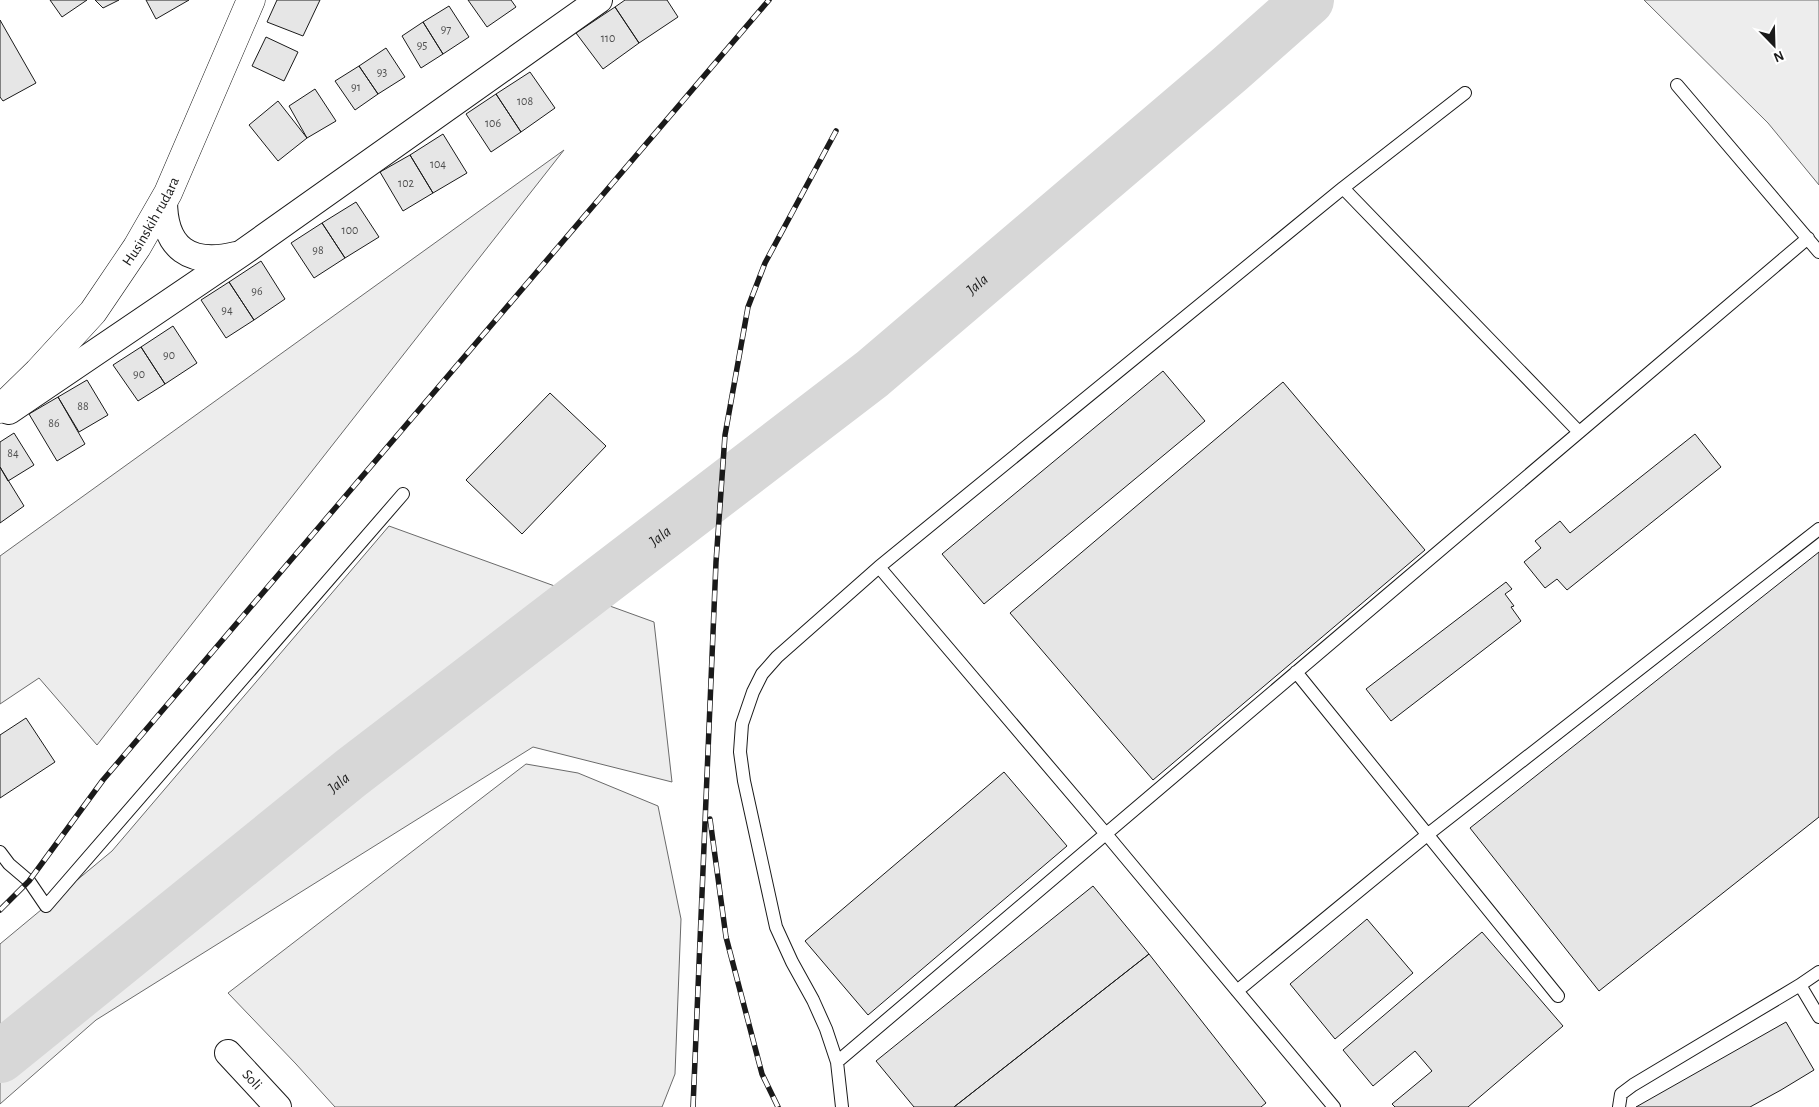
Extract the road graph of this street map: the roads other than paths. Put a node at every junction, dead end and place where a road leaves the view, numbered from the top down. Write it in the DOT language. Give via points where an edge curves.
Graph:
graph roads {
  1 [pos="251,0"];
  2 [pos="599,0"];
  3 [pos="1677,85"];
  4 [pos="1465,93"];
  5 [pos="1343,188"];
  6 [pos="164,200"];
  7 [pos="1808,238"];
  8 [pos="1819,252"];
  9 [pos="242,253"];
  10 [pos="0,409"];
  11 [pos="0,417"];
  12 [pos="1579,432"];
  13 [pos="403,494"];
  14 [pos="1819,529"];
  15 [pos="879,567"];
  16 [pos="1296,672"];
  17 [pos="1106,834"];
  18 [pos="1427,835"];
  19 [pos="0,852"];
  20 [pos="1819,972"];
  21 [pos="1800,985"];
  22 [pos="1237,991"];
  23 [pos="1558,996"];
  24 [pos="1819,1017"];
  25 [pos="228,1053"];
  26 [pos="837,1062"];
  27 [pos="278,1107"];
  28 [pos="842,1107"];
  29 [pos="1334,1107"];
  30 [pos="1619,1107"];
  1 -- 6 [label="main road, Husinskih rudara"];
  2 -- 9 [label="street"];
  3 -- 7 [label="lane"];
  4 -- 5 [label="lane"];
  5 -- 12 [label="lane"];
  5 -- 15 [label="lane"];
  6 -- 9 [label="street" via="166,224 172,239 185,251 211,260"];
  6 -- 10 [label="main road, Husinskih rudara" via="93,312"];
  7 -- 8 [label="lane"];
  7 -- 12 [label="lane"];
  9 -- 11 [label="street"];
  12 -- 16 [label="lane"];
  13 -- 19 [label="lane" via="46,906 29,881"];
  14 -- 18 [label="lane"];
  15 -- 17 [label="lane"];
  15 -- 26 [label="lane" via="762,674 742,724 740,752 744,782 776,927 813,1000"];
  16 -- 17 [label="lane"];
  16 -- 18 [label="lane"];
  17 -- 22 [label="lane"];
  17 -- 26 [label="lane"];
  18 -- 22 [label="lane"];
  18 -- 23 [label="lane"];
  20 -- 21 [label="lane"];
  21 -- 24 [label="lane"];
  21 -- 30 [label="lane" via="1632,1084 1620,1094"];
  22 -- 29 [label="lane"];
  25 -- 27 [label="street, Soli"];
  26 -- 28 [label="lane"];
}
